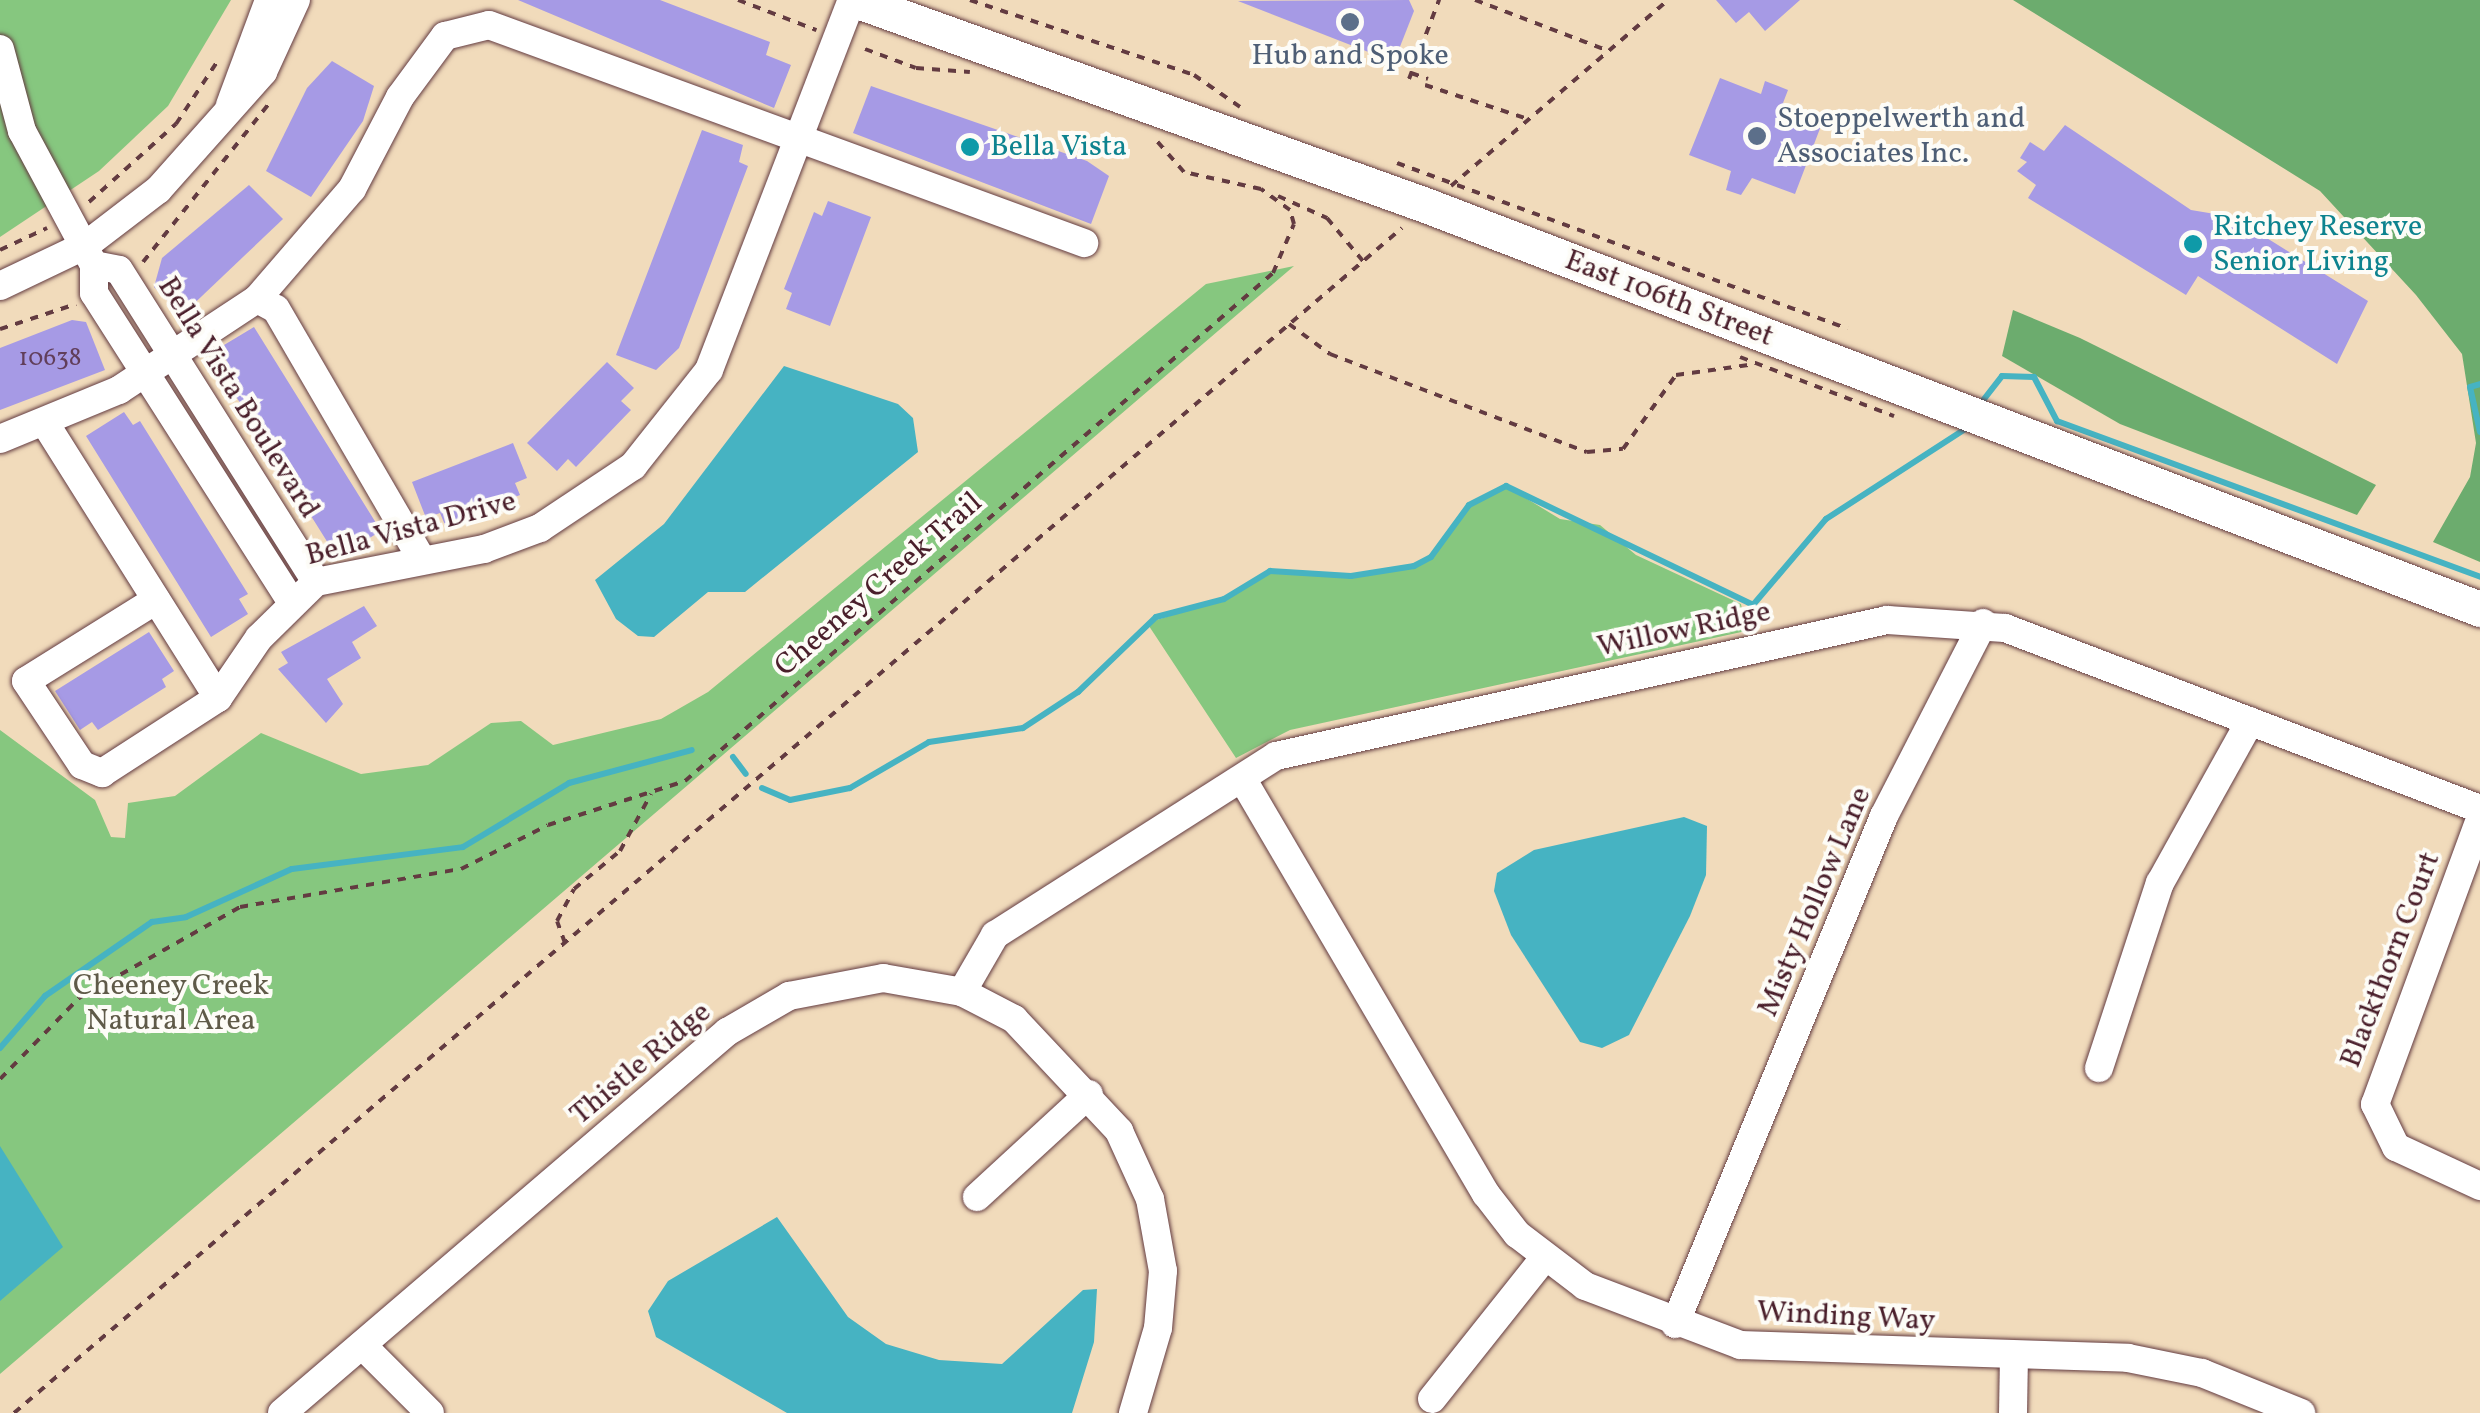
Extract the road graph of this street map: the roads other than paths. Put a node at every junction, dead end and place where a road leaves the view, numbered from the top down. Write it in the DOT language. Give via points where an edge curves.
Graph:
graph roads {
  1 [pos="268,0"];
  2 [pos="296,0"];
  3 [pos="857,0"];
  4 [pos="0,49"];
  5 [pos="230,105"];
  6 [pos="798,138"];
  7 [pos="1084,243"];
  8 [pos="90,255"];
  9 [pos="0,286"];
  10 [pos="257,299"];
  11 [pos="173,356"];
  12 [pos="148,374"];
  13 [pos="45,423"];
  14 [pos="0,439"];
  15 [pos="420,556"];
  16 [pos="316,582"];
  17 [pos="156,600"];
  18 [pos="291,601"];
  19 [pos="2480,609"];
  20 [pos="1983,623"];
  21 [pos="218,698"];
  22 [pos="2250,721"];
  23 [pos="1242,780"];
  24 [pos="2480,809"];
  25 [pos="2480,819"];
  26 [pos="962,992"];
  27 [pos="2099,1068"];
  28 [pos="1089,1094"];
  29 [pos="2480,1186"];
  30 [pos="977,1197"];
  31 [pos="1544,1258"];
  32 [pos="1676,1324"];
  33 [pos="362,1345"];
  34 [pos="2014,1356"];
  35 [pos="1432,1399"];
  36 [pos="282,1413"];
  37 [pos="430,1413"];
  38 [pos="1133,1413"];
  39 [pos="2014,1413"];
  40 [pos="2301,1413"];
  1 -- 5 [label="street"];
  2 -- 5 [label="street" via="263,72"];
  3 -- 6 [label="street, Bella Vista Drive"];
  3 -- 19 [label="main road, East 106th Street" via="1428,206"];
  4 -- 8 [label="street" via="22,130"];
  5 -- 8 [label="street" via="158,190"];
  6 -- 7 [label="street"];
  6 -- 10 [label="street" via="547,40 489,24 445,36 400,96 352,190"];
  6 -- 15 [label="street, Bella Vista Drive" via="709,370 633,466 540,528 484,550"];
  8 -- 9 [label="street"];
  8 -- 11 [label="street, Bella Vista Boulevard" via="119,270"];
  8 -- 12 [label="street" via="94,293"];
  10 -- 11 [label="street"];
  10 -- 15 [label="street" via="276,309"];
  11 -- 12 [label="street"];
  11 -- 16 [label="street, Bella Vista Boulevard"];
  12 -- 13 [label="street"];
  12 -- 18 [label="street"];
  13 -- 14 [label="street"];
  13 -- 17 [label="street"];
  15 -- 16 [label="street, Bella Vista Drive"];
  16 -- 18 [label="street, Bella Vista Drive"];
  17 -- 21 [label="street"];
  17 -- 21 [label="street, Bella Vista Drive" via="26,681 82,765 102,772"];
  18 -- 21 [label="street, Bella Vista Drive"];
  20 -- 22 [label="street, Willow Ridge"];
  20 -- 23 [label="street, Willow Ridge" via="1887,620 1771,644 1308,744"];
  20 -- 32 [label="street, Misty Hollow Lane" via="1884,816"];
  22 -- 24 [label="street, Willow Ridge"];
  22 -- 27 [label="street" via="2160,883"];
  23 -- 26 [label="street, Willow Ridge" via="994,935"];
  23 -- 31 [label="street, Winding Way" via="1486,1194"];
  25 -- 29 [label="street, Blackthorn Court" via="2375,1104 2405,1154"];
  26 -- 28 [label="street, Thistle Ridge" via="1024,1028"];
  26 -- 33 [label="street, Thistle Ridge" via="848,980 759,1010"];
  28 -- 30 [label="street"];
  28 -- 38 [label="street, Thistle Ridge" via="1136,1164 1159,1235 1158,1328"];
  31 -- 32 [label="street, Winding Way" via="1601,1294"];
  31 -- 35 [label="street"];
  32 -- 34 [label="street, Winding Way" via="1778,1350"];
  33 -- 36 [label="street, Thistle Ridge"];
  33 -- 37 [label="street"];
  34 -- 39 [label="street"];
  34 -- 40 [label="street, Winding Way" via="2164,1362"];
}
